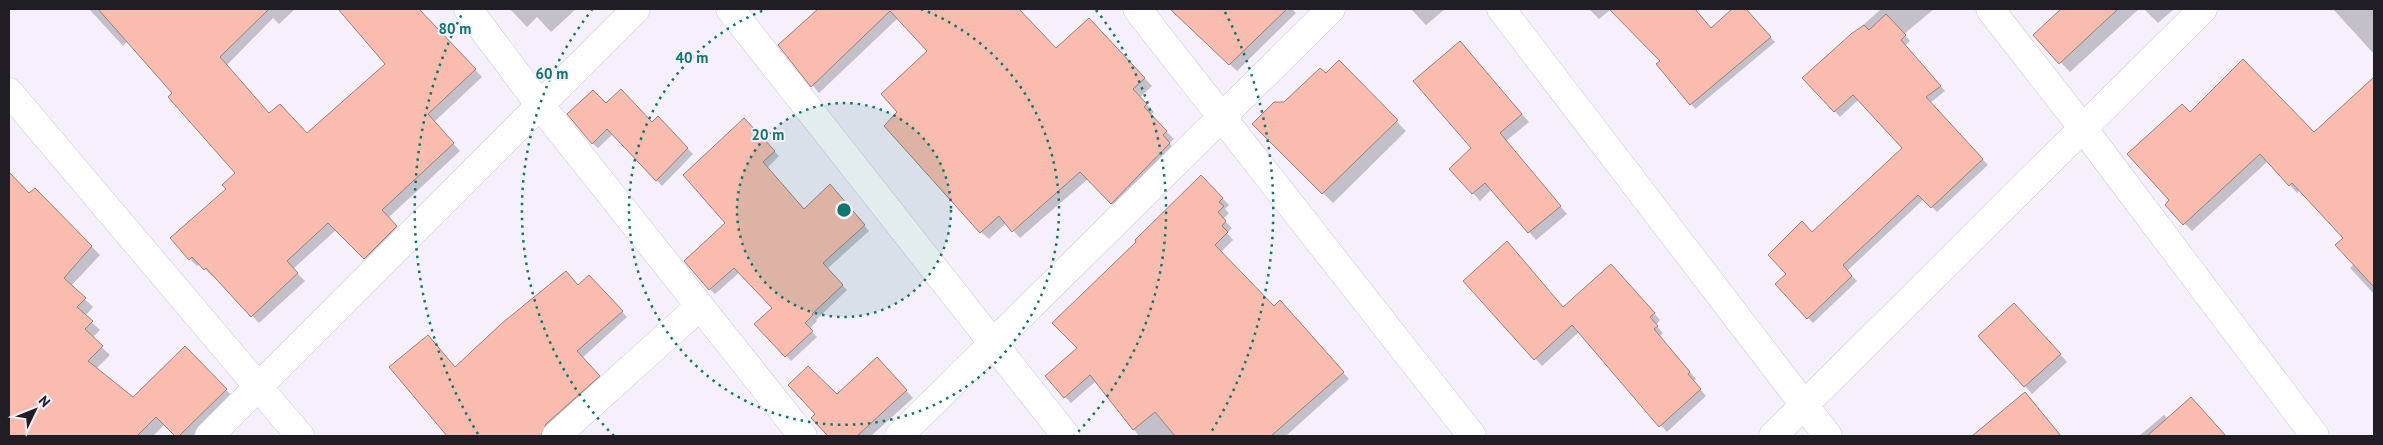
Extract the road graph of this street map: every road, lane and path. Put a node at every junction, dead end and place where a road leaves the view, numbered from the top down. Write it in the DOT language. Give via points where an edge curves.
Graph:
graph roads {
  1 [pos="468,9"];
  2 [pos="636,9"];
  3 [pos="730,9"];
  4 [pos="1137,9"];
  5 [pos="1331,9"];
  6 [pos="1501,9"];
  7 [pos="1990,9"];
  8 [pos="2203,9"];
  9 [pos="9,92"];
  10 [pos="540,105"];
  11 [pos="1222,117"];
  12 [pos="2082,127"];
  13 [pos="699,307"];
  14 [pos="994,344"];
  15 [pos="259,387"];
  16 [pos="1803,405"];
  17 [pos="209,436"];
  18 [pos="300,436"];
  19 [pos="556,436"];
  20 [pos="803,436"];
  21 [pos="899,436"];
  22 [pos="1066,436"];
  23 [pos="1472,436"];
  24 [pos="1773,436"];
  25 [pos="1828,436"];
  26 [pos="2315,436"];
  1 -- 10 [label="street"];
  2 -- 10 [label="street"];
  3 -- 14 [label="street"];
  4 -- 11 [label="street"];
  5 -- 11 [label="street"];
  6 -- 16 [label="street"];
  7 -- 12 [label="street"];
  8 -- 12 [label="street"];
  9 -- 15 [label="street"];
  10 -- 13 [label="street"];
  10 -- 15 [label="street"];
  11 -- 14 [label="street"];
  11 -- 23 [label="street"];
  12 -- 16 [label="street"];
  12 -- 26 [label="street"];
  13 -- 19 [label="street"];
  13 -- 20 [label="street"];
  14 -- 21 [label="street"];
  14 -- 22 [label="street"];
  15 -- 17 [label="street"];
  15 -- 18 [label="street"];
  16 -- 24 [label="street"];
  16 -- 25 [label="street"];
}
